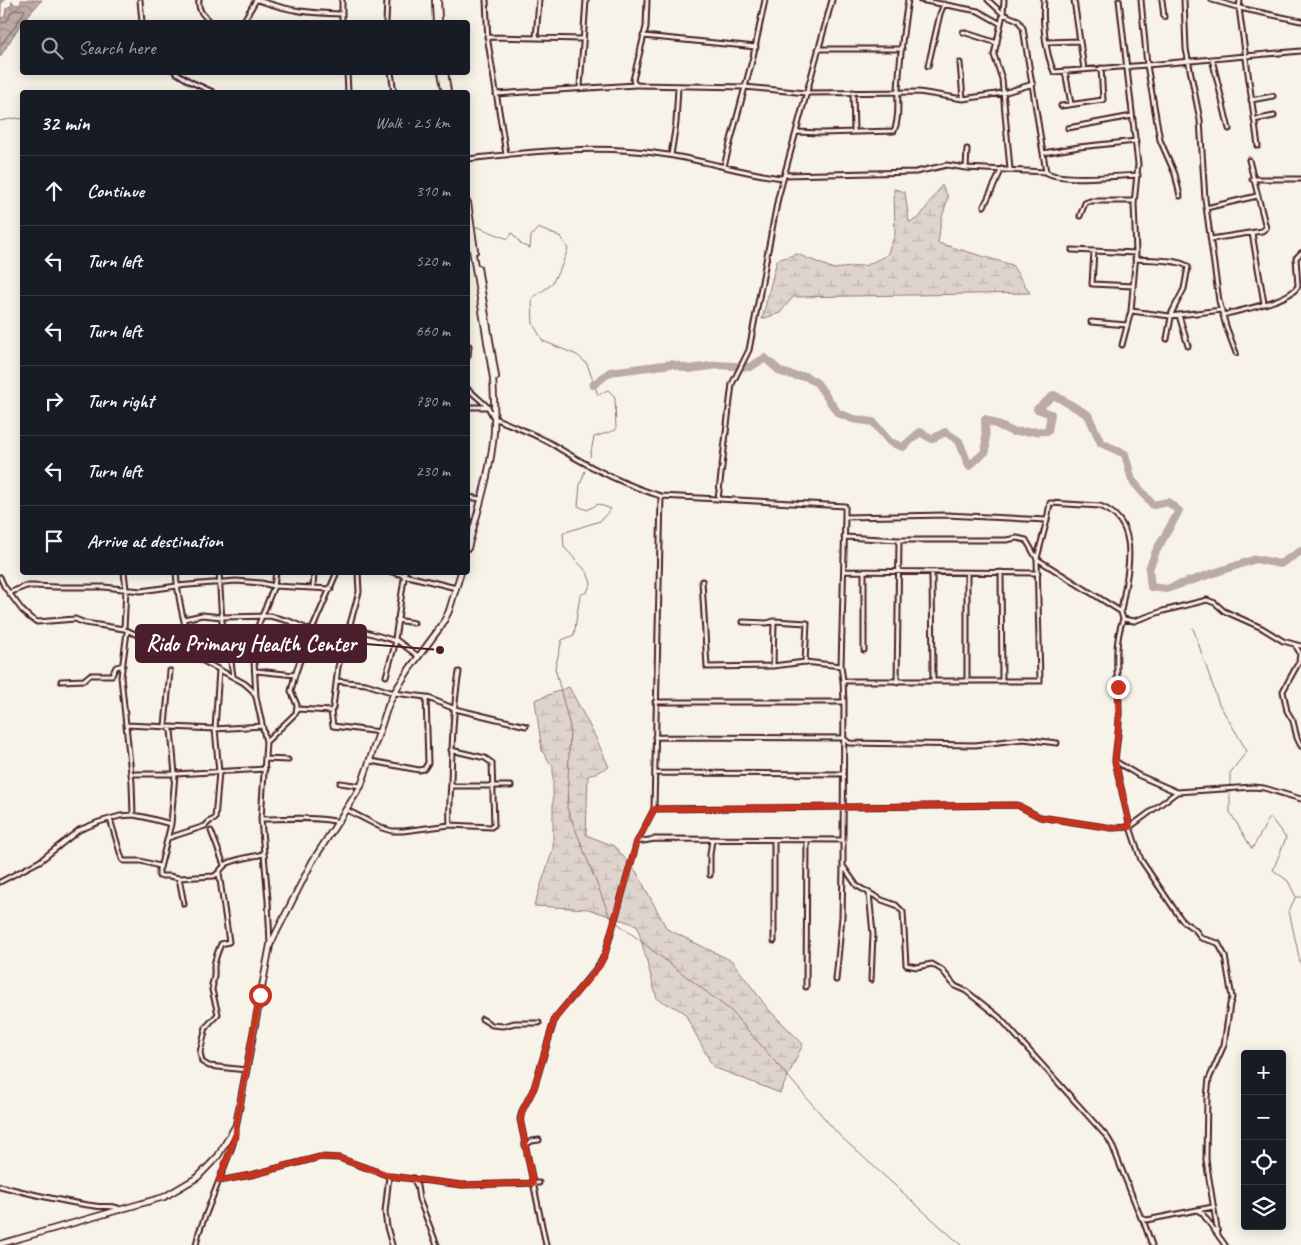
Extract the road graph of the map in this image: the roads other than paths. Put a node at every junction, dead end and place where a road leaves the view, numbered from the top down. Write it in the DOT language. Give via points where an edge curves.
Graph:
graph roads {
  1 [pos="140,0"];
  2 [pos="198,0"];
  3 [pos="257,0"];
  4 [pos="342,0"];
  5 [pos="387,0"];
  6 [pos="436,0"];
  7 [pos="486,0"];
  8 [pos="539,0"];
  9 [pos="586,0"];
  10 [pos="647,0"];
  11 [pos="765,0"];
  12 [pos="832,0"];
  13 [pos="908,0"];
  14 [pos="920,0"];
  15 [pos="988,0"];
  16 [pos="1004,0"];
  17 [pos="1044,0"];
  18 [pos="1074,0"];
  19 [pos="1119,0"];
  20 [pos="1140,0"];
  21 [pos="1162,0"];
  22 [pos="1184,0"];
  23 [pos="1212,0"];
  24 [pos="1240,0"];
  25 [pos="944,4"];
  26 [pos="1239,8"];
  27 [pos="341,14"];
  28 [pos="1003,14"];
  29 [pos="1164,17"];
  30 [pos="142,20"];
  31 [pos="208,20"];
  32 [pos="245,20"];
  33 [pos="342,20"];
  34 [pos="386,20"];
  35 [pos="437,20"];
  36 [pos="1301,21"];
  37 [pos="1001,24"];
  38 [pos="963,32"];
  39 [pos="644,36"];
  40 [pos="488,37"];
  41 [pos="536,38"];
  42 [pos="583,40"];
  43 [pos="1079,41"];
  44 [pos="1047,42"];
  45 [pos="997,43"];
  46 [pos="756,47"];
  47 [pos="818,48"];
  48 [pos="902,49"];
  49 [pos="1301,51"];
  50 [pos="1246,55"];
  51 [pos="1212,59"];
  52 [pos="1188,61"];
  53 [pos="960,63"];
  54 [pos="1147,65"];
  55 [pos="928,66"];
  56 [pos="1126,66"];
  57 [pos="1101,68"];
  58 [pos="1084,69"];
  59 [pos="1065,71"];
  60 [pos="180,75"];
  61 [pos="347,75"];
  62 [pos="391,75"];
  63 [pos="442,75"];
  64 [pos="445,75"];
  65 [pos="1033,84"];
  66 [pos="637,85"];
  67 [pos="580,87"];
  68 [pos="678,87"];
  69 [pos="745,87"];
  70 [pos="209,90"];
  71 [pos="348,90"];
  72 [pos="394,90"];
  73 [pos="446,90"];
  74 [pos="446,90"];
  75 [pos="898,91"];
  76 [pos="853,92"];
  77 [pos="806,93"];
  78 [pos="1003,93"];
  79 [pos="496,94"];
  80 [pos="1273,96"];
  81 [pos="962,100"];
  82 [pos="1251,100"];
  83 [pos="1071,104"];
  84 [pos="1061,106"];
  85 [pos="1132,116"];
  86 [pos="1274,116"];
  87 [pos="1254,120"];
  88 [pos="1068,128"];
  89 [pos="1229,129"];
  90 [pos="796,132"];
  91 [pos="854,132"];
  92 [pos="1136,141"];
  93 [pos="1258,146"];
  94 [pos="967,149"];
  95 [pos="1043,152"];
  96 [pos="506,154"];
  97 [pos="671,155"];
  98 [pos="470,159"];
  99 [pos="1248,160"];
  100 [pos="724,166"];
  101 [pos="966,168"];
  102 [pos="1002,169"];
  103 [pos="1010,169"];
  104 [pos="1046,172"];
  105 [pos="1138,174"];
  106 [pos="784,177"];
  107 [pos="1252,179"];
  108 [pos="1301,180"];
  109 [pos="1180,196"];
  110 [pos="1257,196"];
  111 [pos="1134,201"];
  112 [pos="984,206"];
  113 [pos="1206,208"];
  114 [pos="1080,216"];
  115 [pos="470,230"];
  116 [pos="1252,233"];
  117 [pos="1211,239"];
  118 [pos="1072,250"];
  119 [pos="1094,251"];
  120 [pos="1136,253"];
  121 [pos="1301,253"];
  122 [pos="1135,259"];
  123 [pos="1133,286"];
  124 [pos="1264,303"];
  125 [pos="1222,310"];
  126 [pos="1131,311"];
  127 [pos="1179,315"];
  128 [pos="1223,315"];
  129 [pos="1170,316"];
  130 [pos="1091,322"];
  131 [pos="1127,325"];
  132 [pos="1167,339"];
  133 [pos="1122,345"];
  134 [pos="1188,346"];
  135 [pos="1236,353"];
  136 [pos="470,390"];
  137 [pos="470,407"];
  138 [pos="488,407"];
  139 [pos="494,418"];
  140 [pos="661,496"];
  141 [pos="470,497"];
  142 [pos="481,499"];
  143 [pos="718,499"];
  144 [pos="845,517"];
  145 [pos="1047,520"];
  146 [pos="844,537"];
  147 [pos="470,540"];
  148 [pos="899,540"];
  149 [pos="1037,559"];
  150 [pos="844,571"];
  151 [pos="864,572"];
  152 [pos="898,572"];
  153 [pos="1001,572"];
  154 [pos="932,573"];
  155 [pos="967,573"];
  156 [pos="1038,573"];
  157 [pos="124,575"];
  158 [pos="176,575"];
  159 [pos="219,575"];
  160 [pos="276,575"];
  161 [pos="314,575"];
  162 [pos="336,575"];
  163 [pos="358,575"];
  164 [pos="405,575"];
  165 [pos="408,575"];
  166 [pos="460,575"];
  167 [pos="0,577"];
  168 [pos="702,581"];
  169 [pos="219,583"];
  170 [pos="177,586"];
  171 [pos="274,586"];
  172 [pos="313,588"];
  173 [pos="126,589"];
  174 [pos="331,589"];
  175 [pos="457,589"];
  176 [pos="9,593"];
  177 [pos="1121,612"];
  178 [pos="222,617"];
  179 [pos="261,617"];
  180 [pos="184,618"];
  181 [pos="1122,619"];
  182 [pos="397,620"];
  183 [pos="774,620"];
  184 [pos="742,622"];
  185 [pos="414,623"];
  186 [pos="349,627"];
  187 [pos="126,630"];
  188 [pos="312,631"];
  189 [pos="396,641"];
  190 [pos="1295,644"];
  191 [pos="1301,646"];
  192 [pos="343,649"];
  193 [pos="864,650"];
  194 [pos="418,656"];
  195 [pos="194,657"];
  196 [pos="804,662"];
  197 [pos="123,665"];
  198 [pos="773,666"];
  199 [pos="841,666"];
  200 [pos="219,670"];
  201 [pos="170,671"];
  202 [pos="256,671"];
  203 [pos="459,672"];
  204 [pos="295,675"];
  205 [pos="386,676"];
  206 [pos="233,677"];
  207 [pos="933,680"];
  208 [pos="61,681"];
  209 [pos="337,681"];
  210 [pos="843,681"];
  211 [pos="967,681"];
  212 [pos="1002,681"];
  213 [pos="897,682"];
  214 [pos="256,688"];
  215 [pos="252,690"];
  216 [pos="394,693"];
  217 [pos="256,697"];
  218 [pos="426,697"];
  219 [pos="656,702"];
  220 [pos="844,702"];
  221 [pos="297,709"];
  222 [pos="455,709"];
  223 [pos="331,711"];
  224 [pos="126,725"];
  225 [pos="165,726"];
  226 [pos="262,726"];
  227 [pos="526,726"];
  228 [pos="215,730"];
  229 [pos="380,732"];
  230 [pos="655,737"];
  231 [pos="843,738"];
  232 [pos="266,742"];
  233 [pos="1057,742"];
  234 [pos="1301,746"];
  235 [pos="451,750"];
  236 [pos="265,759"];
  237 [pos="288,760"];
  238 [pos="371,761"];
  239 [pos="1115,761"];
  240 [pos="265,769"];
  241 [pos="219,772"];
  242 [pos="655,773"];
  243 [pos="132,774"];
  244 [pos="175,774"];
  245 [pos="843,774"];
  246 [pos="340,782"];
  247 [pos="494,785"];
  248 [pos="362,786"];
  249 [pos="450,786"];
  250 [pos="511,786"];
  251 [pos="1177,792"];
  252 [pos="1301,799"];
  253 [pos="843,808"];
  254 [pos="654,809"];
  255 [pos="347,810"];
  256 [pos="132,816"];
  257 [pos="110,819"];
  258 [pos="261,819"];
  259 [pos="338,822"];
  260 [pos="171,824"];
  261 [pos="450,826"];
  262 [pos="1130,827"];
  263 [pos="211,830"];
  264 [pos="168,838"];
  265 [pos="712,840"];
  266 [pos="774,840"];
  267 [pos="807,840"];
  268 [pos="843,840"];
  269 [pos="637,842"];
  270 [pos="263,854"];
  271 [pos="224,866"];
  272 [pos="843,866"];
  273 [pos="218,874"];
  274 [pos="710,875"];
  275 [pos="159,876"];
  276 [pos="179,878"];
  277 [pos="0,882"];
  278 [pos="869,893"];
  279 [pos="184,904"];
  280 [pos="774,941"];
  281 [pos="270,944"];
  282 [pos="836,980"];
  283 [pos="871,980"];
  284 [pos="806,987"];
  285 [pos="482,1020"];
  286 [pos="539,1023"];
  287 [pos="247,1070"];
  288 [pos="236,1125"];
  289 [pos="539,1140"];
  290 [pos="525,1145"];
  291 [pos="390,1176"];
  292 [pos="413,1178"];
  293 [pos="219,1181"];
  294 [pos="533,1183"];
  295 [pos="539,1183"];
  296 [pos="0,1186"];
  297 [pos="1213,1207"];
  298 [pos="122,1210"];
  299 [pos="1197,1210"];
  300 [pos="1144,1220"];
  301 [pos="1218,1235"];
  302 [pos="0,1244"];
  303 [pos="196,1245"];
  304 [pos="392,1245"];
  305 [pos="437,1245"];
  306 [pos="546,1245"];
  307 [pos="1152,1245"];
  308 [pos="1225,1245"];
  1 -- 30 [label="street"];
  2 -- 31 [label="street" via="202,15"];
  3 -- 27 [label="street" via="305,13"];
  3 -- 32 [label="street"];
  4 -- 27 [label="street"];
  5 -- 34 [label="street"];
  6 -- 35 [label="main road"];
  7 -- 40 [label="street"];
  8 -- 41 [label="street"];
  9 -- 42 [label="street"];
  10 -- 39 [label="street"];
  11 -- 46 [label="street"];
  12 -- 47 [label="street"];
  13 -- 48 [label="street"];
  14 -- 25 [label="street"];
  15 -- 28 [label="street"];
  16 -- 28 [label="street"];
  17 -- 44 [label="street"];
  18 -- 43 [label="street"];
  19 -- 56 [label="street"];
  20 -- 54 [label="street"];
  21 -- 29 [label="street"];
  22 -- 52 [label="street"];
  23 -- 26 [label="street"];
  24 -- 26 [label="street"];
  25 -- 37 [label="street" via="978,11"];
  25 -- 55 [label="street"];
  26 -- 36 [label="street"];
  26 -- 50 [label="street"];
  27 -- 33 [label="street"];
  28 -- 37 [label="street"];
  28 -- 65 [label="street" via="1018,20 1023,28"];
  37 -- 45 [label="street"];
  38 -- 45 [label="street"];
  39 -- 46 [label="street"];
  39 -- 66 [label="street" via="633,80"];
  40 -- 41 [label="street"];
  40 -- 79 [label="street"];
  41 -- 42 [label="street"];
  42 -- 67 [label="street"];
  43 -- 44 [label="street"];
  43 -- 58 [label="street"];
  44 -- 59 [label="street" via="1054,72"];
  45 -- 78 [label="street" via="995,59"];
  46 -- 69 [label="street"];
  47 -- 48 [label="street"];
  47 -- 77 [label="street"];
  48 -- 75 [label="street"];
  49 -- 50 [label="street"];
  50 -- 51 [label="street"];
  50 -- 82 [label="street"];
  51 -- 52 [label="street"];
  51 -- 89 [label="street"];
  52 -- 54 [label="street"];
  52 -- 113 [label="street" via="1200,120"];
  53 -- 81 [label="street"];
  54 -- 56 [label="street"];
  54 -- 109 [label="street" via="1160,140 1175,174"];
  56 -- 57 [label="street"];
  56 -- 85 [label="street"];
  57 -- 58 [label="street"];
  57 -- 83 [label="street" via="1103,100"];
  58 -- 59 [label="street"];
  59 -- 83 [label="street"];
  60 -- 70 [label="street"];
  61 -- 71 [label="street"];
  62 -- 72 [label="street"];
  63 -- 73 [label="main road"];
  64 -- 74 [label="main road"];
  65 -- 78 [label="street"];
  65 -- 95 [label="street"];
  66 -- 67 [label="street"];
  66 -- 68 [label="street"];
  67 -- 79 [label="street"];
  68 -- 69 [label="street"];
  68 -- 97 [label="street"];
  69 -- 77 [label="street"];
  69 -- 100 [label="street"];
  75 -- 76 [label="street"];
  75 -- 81 [label="street"];
  75 -- 91 [label="street" via="894,131"];
  76 -- 77 [label="street"];
  76 -- 91 [label="street"];
  77 -- 90 [label="street"];
  78 -- 81 [label="street"];
  78 -- 103 [label="street"];
  79 -- 96 [label="street"];
  80 -- 82 [label="street"];
  82 -- 87 [label="street"];
  83 -- 84 [label="street"];
  85 -- 88 [label="street"];
  85 -- 92 [label="street"];
  86 -- 87 [label="street"];
  87 -- 93 [label="street"];
  90 -- 91 [label="street"];
  90 -- 106 [label="street"];
  92 -- 95 [label="street"];
  92 -- 105 [label="street"];
  94 -- 101 [label="street"];
  95 -- 104 [label="street"];
  96 -- 97 [label="street" via="626,150"];
  96 -- 98 [label="street"];
  97 -- 100 [label="street"];
  99 -- 107 [label="street"];
  100 -- 106 [label="street"];
  101 -- 102 [label="street"];
  101 -- 106 [label="street" via="947,165 916,172"];
  102 -- 103 [label="street"];
  102 -- 112 [label="street"];
  103 -- 104 [label="street"];
  104 -- 105 [label="street" via="1086,178"];
  105 -- 111 [label="street"];
  106 -- 143 [label="street" via="749,350 732,384"];
  107 -- 108 [label="street"];
  107 -- 110 [label="street"];
  110 -- 113 [label="street"];
  110 -- 116 [label="street" via="1266,228"];
  111 -- 114 [label="street" via="1090,201 1085,203"];
  111 -- 120 [label="street"];
  113 -- 117 [label="street"];
  115 -- 139 [label="main road" via="495,368 497,401"];
  116 -- 117 [label="street"];
  116 -- 124 [label="street"];
  117 -- 125 [label="street"];
  118 -- 119 [label="street"];
  119 -- 120 [label="street"];
  119 -- 123 [label="street" via="1092,284"];
  120 -- 122 [label="street"];
  121 -- 124 [label="street" via="1296,258 1296,289"];
  122 -- 123 [label="street"];
  122 -- 129 [label="street" via="1176,262 1188,267 1184,289"];
  123 -- 126 [label="street"];
  124 -- 128 [label="street"];
  125 -- 127 [label="street"];
  125 -- 128 [label="street"];
  126 -- 129 [label="street"];
  126 -- 131 [label="street"];
  127 -- 129 [label="street"];
  127 -- 134 [label="street"];
  128 -- 135 [label="street"];
  129 -- 132 [label="street"];
  130 -- 131 [label="street"];
  131 -- 133 [label="street"];
  136 -- 138 [label="street"];
  137 -- 138 [label="street"];
  138 -- 139 [label="street"];
  139 -- 140 [label="street" via="633,488"];
  139 -- 142 [label="main road" via="491,454"];
  140 -- 143 [label="street"];
  140 -- 219 [label="street"];
  141 -- 142 [label="street"];
  142 -- 147 [label="main road"];
  143 -- 144 [label="street" via="845,506"];
  144 -- 145 [label="street" via="946,515"];
  144 -- 146 [label="street"];
  145 -- 149 [label="street"];
  145 -- 177 [label="street" via="1050,502 1100,506 1117,516 1129,539"];
  146 -- 148 [label="street"];
  146 -- 150 [label="street"];
  148 -- 149 [label="street" via="1016,538 1026,540"];
  148 -- 152 [label="street"];
  149 -- 156 [label="street"];
  149 -- 177 [label="street"];
  150 -- 151 [label="street"];
  150 -- 199 [label="street"];
  151 -- 152 [label="street"];
  151 -- 193 [label="street"];
  152 -- 154 [label="street"];
  152 -- 213 [label="street"];
  153 -- 155 [label="street"];
  153 -- 156 [label="street"];
  153 -- 212 [label="street"];
  154 -- 155 [label="street"];
  154 -- 207 [label="street"];
  155 -- 211 [label="street"];
  156 -- 212 [label="street" via="1040,681"];
  157 -- 173 [label="street"];
  158 -- 170 [label="street"];
  159 -- 169 [label="street"];
  160 -- 171 [label="street"];
  161 -- 172 [label="street"];
  162 -- 174 [label="street"];
  163 -- 186 [label="street" via="359,592"];
  164 -- 182 [label="street"];
  165 -- 175 [label="street"];
  166 -- 175 [label="main road"];
  167 -- 176 [label="street"];
  168 -- 198 [label="street" via="707,667"];
  169 -- 170 [label="street"];
  169 -- 171 [label="street" via="254,582"];
  169 -- 178 [label="street"];
  170 -- 173 [label="street" via="156,590"];
  170 -- 180 [label="street"];
  171 -- 172 [label="street"];
  171 -- 179 [label="street"];
  172 -- 174 [label="street"];
  173 -- 176 [label="street" via="26,586"];
  173 -- 187 [label="street"];
  174 -- 188 [label="street"];
  175 -- 194 [label="main road" via="442,625"];
  176 -- 187 [label="street" via="29,618 37,622 75,619"];
  177 -- 181 [label="street"];
  178 -- 179 [label="street"];
  178 -- 180 [label="street" via="202,615"];
  178 -- 206 [label="street"];
  179 -- 188 [label="street" via="289,621"];
  179 -- 202 [label="street" via="254,643"];
  180 -- 195 [label="street"];
  181 -- 190 [label="street" via="1134,621 1207,600 1283,641"];
  181 -- 239 [label="street" via="1117,645 1119,719"];
  182 -- 185 [label="street"];
  182 -- 189 [label="street"];
  183 -- 184 [label="street" via="767,623"];
  183 -- 196 [label="street" via="807,622"];
  183 -- 198 [label="street"];
  186 -- 189 [label="street"];
  186 -- 192 [label="street"];
  187 -- 195 [label="street" via="155,643 175,646"];
  187 -- 197 [label="street"];
  188 -- 192 [label="street" via="336,649"];
  188 -- 204 [label="street"];
  189 -- 194 [label="street"];
  189 -- 205 [label="street"];
  190 -- 191 [label="street"];
  190 -- 234 [label="street" via="1300,653 1299,662 1283,691"];
  192 -- 209 [label="street"];
  194 -- 216 [label="main road"];
  195 -- 200 [label="street"];
  196 -- 198 [label="street"];
  196 -- 199 [label="street"];
  197 -- 208 [label="street" via="116,667 112,675 90,675 84,680"];
  197 -- 224 [label="street" via="121,677"];
  199 -- 210 [label="street"];
  200 -- 206 [label="street"];
  200 -- 228 [label="street"];
  201 -- 225 [label="street"];
  202 -- 204 [label="street"];
  202 -- 214 [label="street"];
  203 -- 222 [label="street"];
  204 -- 221 [label="street" via="292,691"];
  206 -- 215 [label="street"];
  207 -- 211 [label="street"];
  207 -- 213 [label="street"];
  209 -- 216 [label="street" via="366,684"];
  209 -- 223 [label="street"];
  210 -- 213 [label="street"];
  210 -- 220 [label="street"];
  211 -- 212 [label="street"];
  214 -- 215 [label="street"];
  214 -- 217 [label="street"];
  215 -- 217 [label="street"];
  216 -- 218 [label="street"];
  216 -- 229 [label="main road"];
  217 -- 226 [label="street"];
  218 -- 222 [label="street"];
  218 -- 238 [label="street" via="428,763 424,769"];
  219 -- 220 [label="street"];
  219 -- 230 [label="street"];
  220 -- 231 [label="street"];
  221 -- 223 [label="street"];
  221 -- 232 [label="street" via="293,717"];
  222 -- 227 [label="street"];
  222 -- 235 [label="street"];
  223 -- 229 [label="street" via="334,726"];
  224 -- 225 [label="street"];
  224 -- 243 [label="street"];
  225 -- 228 [label="street"];
  225 -- 244 [label="street" via="171,730"];
  226 -- 228 [label="street"];
  226 -- 232 [label="street"];
  228 -- 241 [label="street"];
  229 -- 238 [label="main road"];
  230 -- 231 [label="street"];
  230 -- 242 [label="street"];
  231 -- 233 [label="street" via="849,744 975,745 1023,739"];
  231 -- 245 [label="street"];
  232 -- 236 [label="street"];
  235 -- 247 [label="street" via="485,758 492,763"];
  235 -- 249 [label="street"];
  236 -- 237 [label="street"];
  236 -- 240 [label="street"];
  238 -- 248 [label="main road"];
  239 -- 251 [label="street"];
  239 -- 262 [label="street"];
  240 -- 241 [label="street"];
  240 -- 258 [label="street"];
  241 -- 244 [label="street"];
  241 -- 264 [label="street" via="215,819 205,826"];
  242 -- 245 [label="street"];
  242 -- 254 [label="street"];
  243 -- 244 [label="street"];
  243 -- 256 [label="street"];
  244 -- 260 [label="street"];
  245 -- 253 [label="street"];
  246 -- 248 [label="street"];
  247 -- 249 [label="street"];
  247 -- 250 [label="street"];
  247 -- 261 [label="street" via="494,825"];
  248 -- 255 [label="main road"];
  249 -- 261 [label="street"];
  251 -- 252 [label="street" via="1252,787"];
  251 -- 262 [label="street"];
  253 -- 254 [label="street"];
  253 -- 262 [label="street" via="1017,805 1040,817 1112,828"];
  253 -- 268 [label="street"];
  254 -- 269 [label="street"];
  255 -- 259 [label="main road"];
  255 -- 261 [label="street" via="392,831"];
  256 -- 257 [label="street"];
  256 -- 260 [label="street"];
  257 -- 275 [label="street" via="122,859 159,866"];
  257 -- 277 [label="street" via="79,830 40,861"];
  258 -- 259 [label="street"];
  258 -- 270 [label="street"];
  259 -- 281 [label="main road" via="312,862"];
  260 -- 264 [label="street"];
  262 -- 297 [label="street" via="1141,860 1181,919 1195,928 1201,938 1218,943 1225,956 1232,998 1224,1045 1209,1078 1207,1097 1206,1160"];
  263 -- 271 [label="street"];
  264 -- 275 [label="street"];
  265 -- 266 [label="street"];
  265 -- 269 [label="street" via="655,839"];
  265 -- 274 [label="street"];
  266 -- 267 [label="street"];
  266 -- 280 [label="street"];
  267 -- 268 [label="street"];
  267 -- 284 [label="street"];
  268 -- 272 [label="street"];
  269 -- 290 [label="street" via="600,965 555,1018 534,1088 522,1111"];
  270 -- 271 [label="street"];
  270 -- 281 [label="street"];
  271 -- 273 [label="street"];
  272 -- 278 [label="street" via="857,886"];
  272 -- 282 [label="street"];
  273 -- 276 [label="street"];
  273 -- 287 [label="street" via="228,942 221,944 214,966 212,990 218,1014 206,1027 200,1052 202,1062 209,1066"];
  275 -- 276 [label="street"];
  276 -- 279 [label="street"];
  278 -- 283 [label="street" via="873,934"];
  278 -- 300 [label="street" via="896,905 903,912 906,965 932,964 942,970 955,986 999,1017 1108,1138"];
  281 -- 287 [label="main road"];
  285 -- 286 [label="street" via="498,1026"];
  287 -- 288 [label="main road"];
  288 -- 293 [label="street" via="232,1147"];
  288 -- 298 [label="main road" via="218,1156 198,1178 164,1197"];
  289 -- 290 [label="street"];
  290 -- 294 [label="street"];
  291 -- 292 [label="street"];
  291 -- 293 [label="street" via="339,1158 320,1157"];
  291 -- 304 [label="street" via="385,1212"];
  292 -- 294 [label="street" via="462,1185"];
  292 -- 305 [label="street"];
  293 -- 303 [label="street"];
  294 -- 295 [label="street"];
  294 -- 306 [label="street"];
  296 -- 298 [label="street" via="89,1205 116,1206"];
  297 -- 299 [label="street"];
  297 -- 301 [label="street"];
  298 -- 302 [label="main road"];
  299 -- 300 [label="street"];
  299 -- 301 [label="street"];
  300 -- 307 [label="street"];
  301 -- 308 [label="street"];
}
